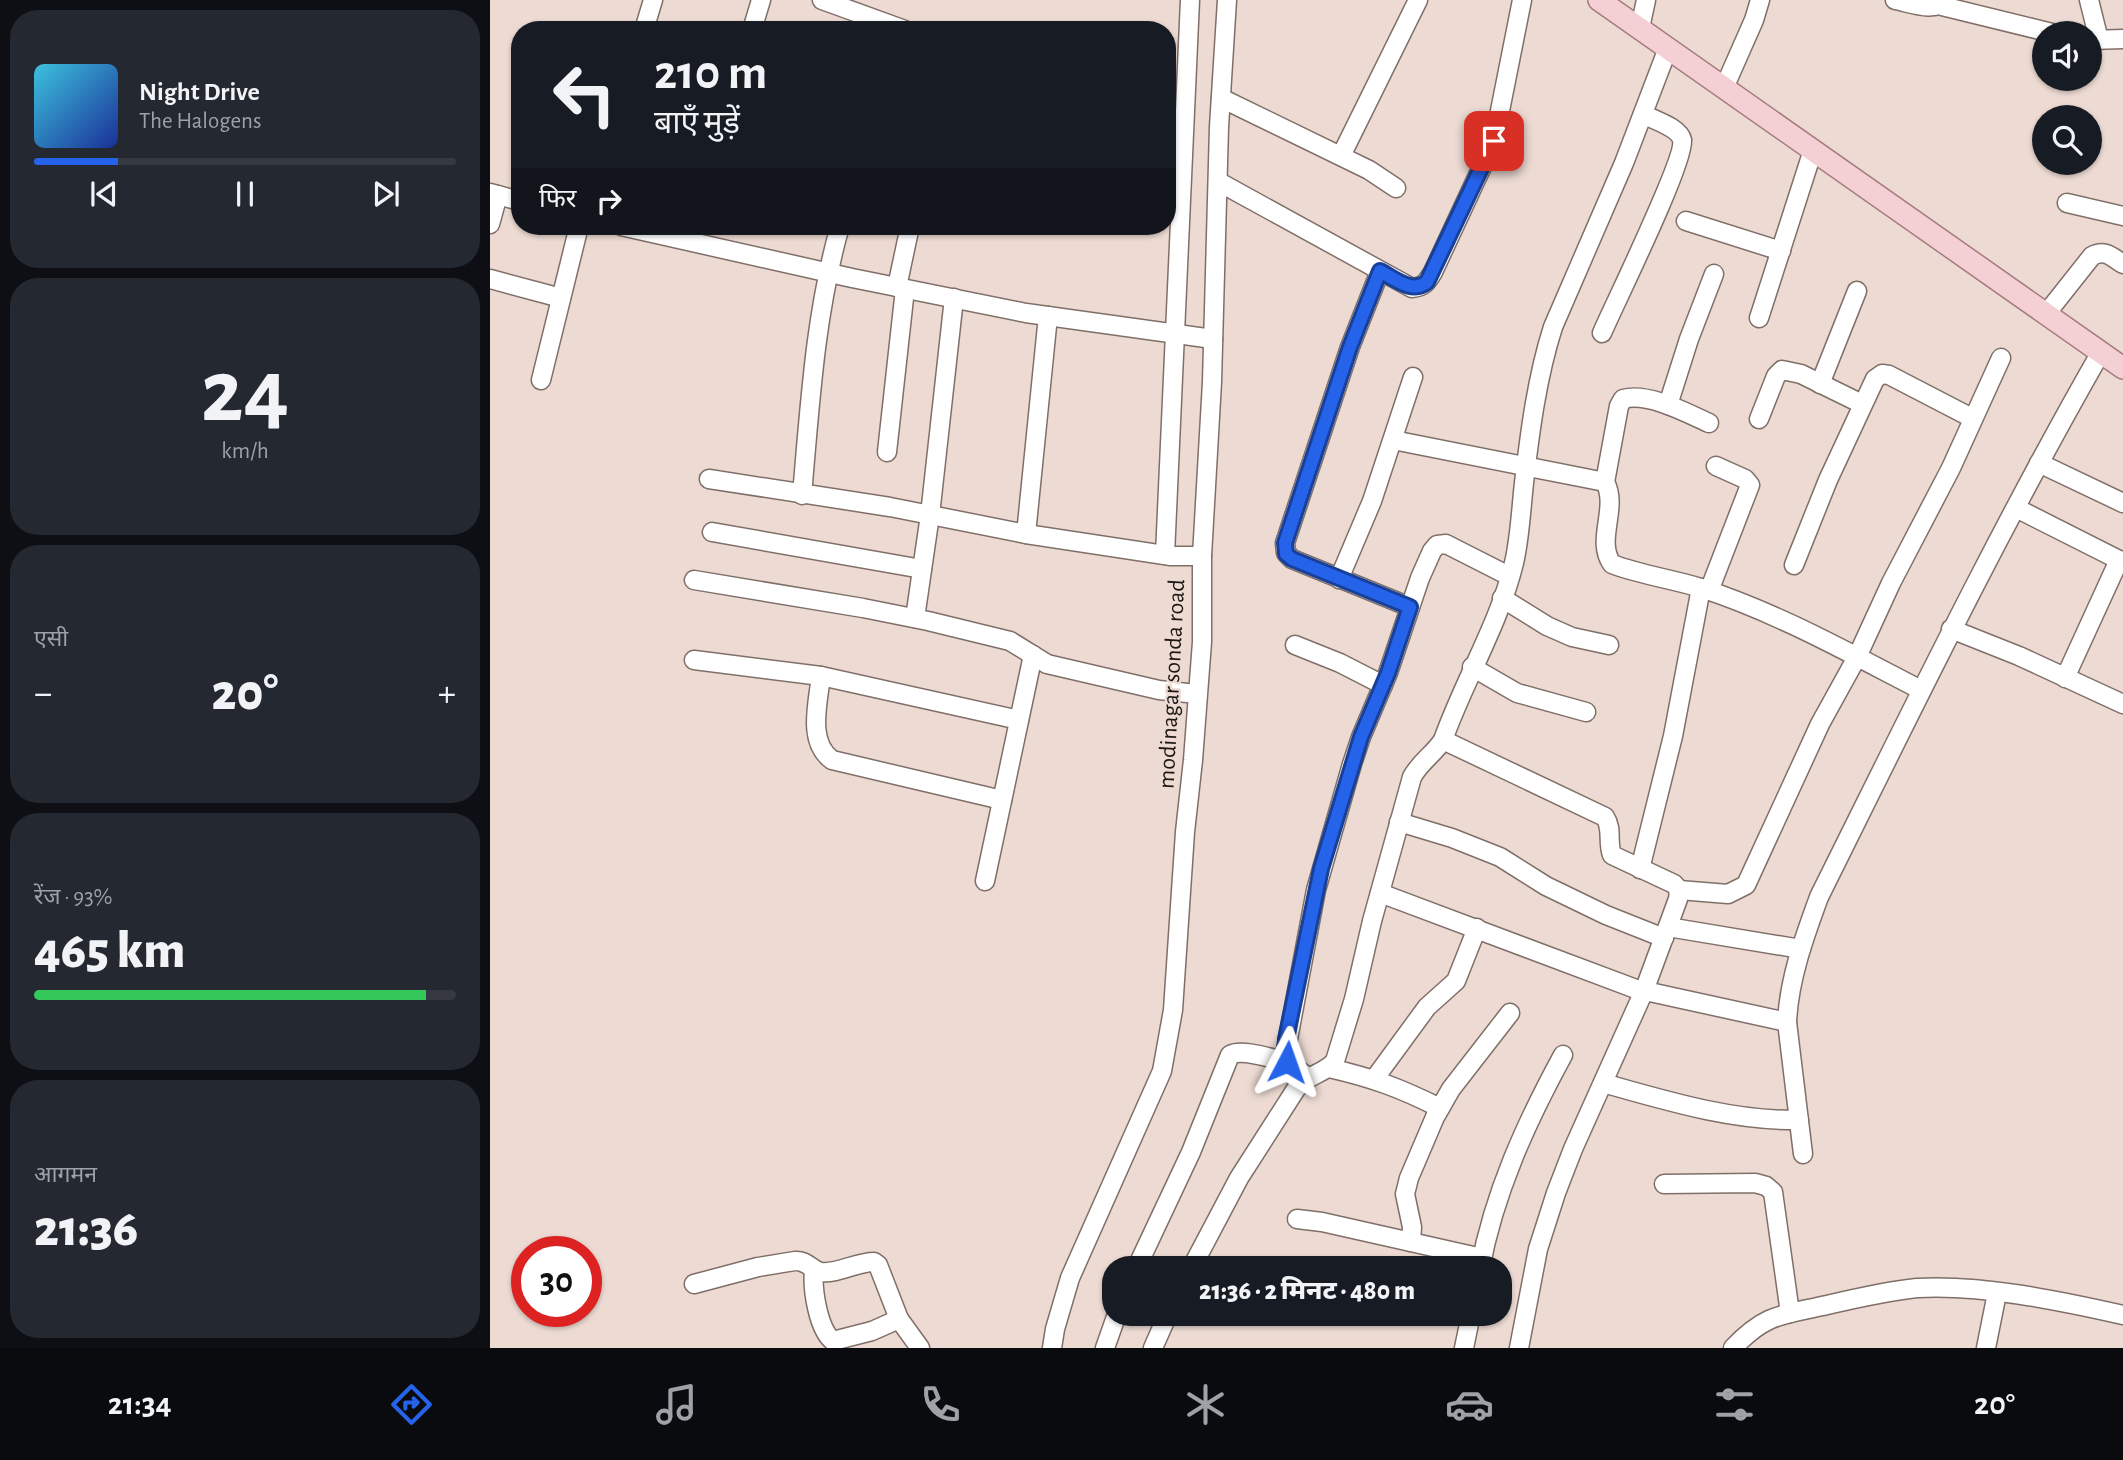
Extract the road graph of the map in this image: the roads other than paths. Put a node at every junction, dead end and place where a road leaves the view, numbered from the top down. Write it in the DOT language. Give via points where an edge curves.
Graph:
graph roads {
  1 [pos="653,0"];
  2 [pos="761,0"];
  3 [pos="822,0"];
  4 [pos="1190,0"];
  5 [pos="1227,0"];
  6 [pos="1418,0"];
  7 [pos="1522,0"];
  8 [pos="1599,0"];
  9 [pos="1647,0"];
  10 [pos="1760,0"];
  11 [pos="1895,0"];
  12 [pos="2089,0"];
  13 [pos="1944,3"];
  14 [pos="647,21"];
  15 [pos="755,21"];
  16 [pos="880,21"];
  17 [pos="2092,21"];
  18 [pos="2032,27"];
  19 [pos="1640,28"];
  20 [pos="2123,39"];
  21 [pos="2102,40"];
  22 [pos="1668,48"];
  23 [pos="1176,80"];
  24 [pos="1186,81"];
  25 [pos="1724,88"];
  26 [pos="1221,98"];
  27 [pos="1643,114"];
  28 [pos="1813,150"];
  29 [pos="1341,156"];
  30 [pos="1219,182"];
  31 [pos="1396,188"];
  32 [pos="494,194"];
  33 [pos="511,199"];
  34 [pos="2067,203"];
  35 [pos="2123,216"];
  36 [pos="1686,221"];
  37 [pos="490,224"];
  38 [pos="577,235"];
  39 [pos="692,235"];
  40 [pos="837,235"];
  41 [pos="909,235"];
  42 [pos="1782,251"];
  43 [pos="2123,264"];
  44 [pos="1380,271"];
  45 [pos="827,272"];
  46 [pos="1714,274"];
  47 [pos="490,279"];
  48 [pos="901,288"];
  49 [pos="1857,291"];
  50 [pos="561,298"];
  51 [pos="954,298"];
  52 [pos="2046,314"];
  53 [pos="1048,316"];
  54 [pos="1759,318"];
  55 [pos="1602,333"];
  56 [pos="1194,337"];
  57 [pos="2101,352"];
  58 [pos="2001,358"];
  59 [pos="2123,368"];
  60 [pos="1413,377"];
  61 [pos="541,380"];
  62 [pos="1820,384"];
  63 [pos="1862,404"];
  64 [pos="1668,405"];
  65 [pos="1972,418"];
  66 [pos="1759,419"];
  67 [pos="1709,423"];
  68 [pos="1393,440"];
  69 [pos="887,452"];
  70 [pos="2039,463"];
  71 [pos="1716,466"];
  72 [pos="1526,467"];
  73 [pos="709,479"];
  74 [pos="1605,482"];
  75 [pos="802,495"];
  76 [pos="2123,503"];
  77 [pos="2015,508"];
  78 [pos="930,515"];
  79 [pos="712,532"];
  80 [pos="1026,534"];
  81 [pos="1168,555"];
  82 [pos="1199,557"];
  83 [pos="2121,561"];
  84 [pos="1794,565"];
  85 [pos="922,569"];
  86 [pos="1509,576"];
  87 [pos="1339,579"];
  88 [pos="694,580"];
  89 [pos="1705,590"];
  90 [pos="1502,598"];
  91 [pos="1410,607"];
  92 [pos="915,618"];
  93 [pos="1951,629"];
  94 [pos="1295,645"];
  95 [pos="1609,645"];
  96 [pos="1033,655"];
  97 [pos="1857,657"];
  98 [pos="694,660"];
  99 [pos="1472,667"];
  100 [pos="821,676"];
  101 [pos="2065,678"];
  102 [pos="1383,685"];
  103 [pos="1921,690"];
  104 [pos="1191,694"];
  105 [pos="2123,704"];
  106 [pos="1586,712"];
  107 [pos="1019,720"];
  108 [pos="1443,740"];
  109 [pos="1002,800"];
  110 [pos="1399,822"];
  111 [pos="1640,869"];
  112 [pos="985,881"];
  113 [pos="1679,890"];
  114 [pos="1380,892"];
  115 [pos="1477,928"];
  116 [pos="1666,933"];
  117 [pos="1801,949"];
  118 [pos="1644,991"];
  119 [pos="1510,1013"];
  120 [pos="1787,1022"];
  121 [pos="1563,1055"];
  122 [pos="1287,1062"];
  123 [pos="1329,1068"];
  124 [pos="1308,1077"];
  125 [pos="1375,1079"];
  126 [pos="1603,1083"];
  127 [pos="1440,1108"];
  128 [pos="1799,1120"];
  129 [pos="1803,1154"];
  130 [pos="1664,1184"];
  131 [pos="1297,1219"];
  132 [pos="1411,1242"];
  133 [pos="1142,1256"];
  134 [pos="1198,1256"];
  135 [pos="1457,1256"];
  136 [pos="1482,1256"];
  137 [pos="814,1270"];
  138 [pos="694,1284"];
  139 [pos="1997,1293"];
  140 [pos="1790,1313"];
  141 [pos="2123,1315"];
  142 [pos="899,1319"];
  143 [pos="1113,1326"];
  144 [pos="1162,1326"];
  145 [pos="1469,1326"];
  146 [pos="920,1348"];
  147 [pos="1052,1348"];
  148 [pos="1105,1348"];
  149 [pos="1153,1348"];
  150 [pos="1464,1348"];
  151 [pos="1518,1348"];
  152 [pos="1733,1348"];
  153 [pos="1986,1348"];
  1 -- 14 [label="street"];
  2 -- 15 [label="street"];
  3 -- 16 [label="street"];
  4 -- 24 [label="street"];
  5 -- 26 [label="street, modinagar sonda road"];
  6 -- 29 [label="street"];
  7 -- 44 [label="street" via="1494,141 1433,272 1420,288 1412,288"];
  8 -- 19 [label="main road"];
  9 -- 19 [label="street"];
  10 -- 25 [label="street"];
  11 -- 13 [label="street" via="1931,7"];
  12 -- 17 [label="street"];
  13 -- 18 [label="street"];
  19 -- 22 [label="main road"];
  20 -- 21 [label="street"];
  22 -- 25 [label="main road"];
  22 -- 27 [label="street"];
  23 -- 24 [label="street"];
  24 -- 56 [label="street"];
  25 -- 28 [label="main road"];
  26 -- 29 [label="street"];
  26 -- 30 [label="street, modinagar sonda road"];
  27 -- 55 [label="street" via="1678,133 1682,148"];
  27 -- 72 [label="street" via="1545,350"];
  28 -- 42 [label="street"];
  28 -- 52 [label="main road"];
  29 -- 31 [label="street"];
  30 -- 44 [label="street"];
  30 -- 56 [label="street, modinagar sonda road"];
  32 -- 33 [label="street"];
  32 -- 37 [label="street"];
  34 -- 35 [label="street"];
  36 -- 42 [label="street"];
  38 -- 50 [label="street"];
  39 -- 45 [label="street"];
  40 -- 45 [label="street"];
  41 -- 48 [label="street"];
  42 -- 54 [label="street"];
  43 -- 52 [label="street" via="2106,253 2092,256"];
  44 -- 87 [label="street" via="1285,543 1292,559"];
  45 -- 48 [label="street"];
  45 -- 75 [label="street"];
  46 -- 64 [label="street"];
  47 -- 50 [label="street"];
  48 -- 51 [label="street"];
  48 -- 69 [label="street"];
  49 -- 62 [label="street"];
  50 -- 61 [label="street"];
  51 -- 53 [label="street"];
  51 -- 78 [label="street"];
  52 -- 57 [label="main road"];
  53 -- 56 [label="street"];
  53 -- 80 [label="street"];
  56 -- 81 [label="street"];
  56 -- 82 [label="street, modinagar sonda road"];
  57 -- 59 [label="main road"];
  57 -- 70 [label="street"];
  58 -- 65 [label="street"];
  60 -- 68 [label="street"];
  62 -- 63 [label="street"];
  62 -- 66 [label="street" via="1782,370"];
  63 -- 65 [label="street" via="1882,374"];
  63 -- 84 [label="street"];
  64 -- 67 [label="street"];
  64 -- 74 [label="street" via="1623,399"];
  65 -- 97 [label="street"];
  68 -- 72 [label="street"];
  68 -- 87 [label="street"];
  70 -- 76 [label="street"];
  70 -- 77 [label="street"];
  71 -- 89 [label="street" via="1750,485"];
  72 -- 74 [label="street"];
  72 -- 86 [label="street"];
  73 -- 75 [label="street"];
  74 -- 89 [label="street" via="1610,500 1605,545 1612,564"];
  75 -- 78 [label="street"];
  77 -- 83 [label="street"];
  77 -- 93 [label="street"];
  78 -- 80 [label="street"];
  78 -- 85 [label="street"];
  79 -- 85 [label="street"];
  80 -- 81 [label="street"];
  81 -- 82 [label="street"];
  82 -- 104 [label="street, modinagar sonda road" via="1202,642"];
  83 -- 101 [label="street"];
  85 -- 92 [label="street"];
  86 -- 90 [label="street"];
  86 -- 91 [label="street" via="1446,544 1437,545"];
  87 -- 91 [label="street"];
  88 -- 92 [label="street"];
  89 -- 97 [label="street" via="1769,614"];
  89 -- 111 [label="street"];
  90 -- 95 [label="street" via="1547,626"];
  90 -- 99 [label="street"];
  91 -- 102 [label="street"];
  92 -- 96 [label="street" via="1010,641"];
  93 -- 101 [label="street"];
  93 -- 103 [label="street"];
  94 -- 102 [label="street"];
  96 -- 104 [label="street" via="1047,664"];
  96 -- 107 [label="street"];
  97 -- 103 [label="street"];
  97 -- 113 [label="street" via="1820,724 1746,885 1728,894"];
  98 -- 100 [label="street"];
  99 -- 106 [label="street" via="1517,693"];
  99 -- 108 [label="street"];
  100 -- 107 [label="street"];
  100 -- 109 [label="street" via="817,741 822,753 832,760"];
  101 -- 105 [label="street"];
  102 -- 122 [label="street" via="1361,737 1316,890 1286,1039"];
  103 -- 117 [label="street" via="1819,897"];
  104 -- 147 [label="street, modinagar sonda road" via="1173,1010 1162,1071 1070,1278"];
  107 -- 109 [label="street"];
  108 -- 110 [label="street" via="1412,777"];
  108 -- 111 [label="street" via="1605,817 1612,855"];
  109 -- 112 [label="street"];
  110 -- 114 [label="street"];
  110 -- 116 [label="street" via="1500,857 1605,915"];
  111 -- 113 [label="street"];
  113 -- 116 [label="street"];
  114 -- 115 [label="street"];
  114 -- 123 [label="street" via="1354,999"];
  115 -- 118 [label="street"];
  115 -- 125 [label="street" via="1456,981 1427,1007"];
  116 -- 117 [label="street"];
  116 -- 118 [label="street"];
  117 -- 120 [label="street"];
  118 -- 120 [label="street"];
  118 -- 126 [label="street"];
  119 -- 127 [label="street"];
  120 -- 128 [label="street"];
  121 -- 136 [label="street" via="1504,1177"];
  122 -- 124 [label="street"];
  122 -- 133 [label="street" via="1236,1052 1230,1055"];
  123 -- 124 [label="street"];
  123 -- 125 [label="street"];
  124 -- 134 [label="street" via="1296,1088 1239,1178"];
  125 -- 127 [label="street"];
  126 -- 128 [label="street" via="1735,1116"];
  126 -- 151 [label="street" via="1573,1149 1538,1249"];
  127 -- 132 [label="street" via="1405,1194"];
  128 -- 129 [label="street"];
  130 -- 140 [label="street" via="1755,1183 1773,1192"];
  131 -- 132 [label="street"];
  132 -- 135 [label="street"];
  137 -- 138 [label="street" via="795,1261"];
  137 -- 142 [label="street" via="827,1272 874,1262"];
  137 -- 142 [label="street" via="815,1298 826,1334 833,1341"];
  139 -- 140 [label="street" via="1916,1288"];
  139 -- 141 [label="street"];
  139 -- 153 [label="street"];
  140 -- 152 [label="street" via="1760,1323"];
  142 -- 146 [label="street"];
  143 -- 148 [label="street"];
  144 -- 149 [label="street"];
  145 -- 150 [label="street"];
}
